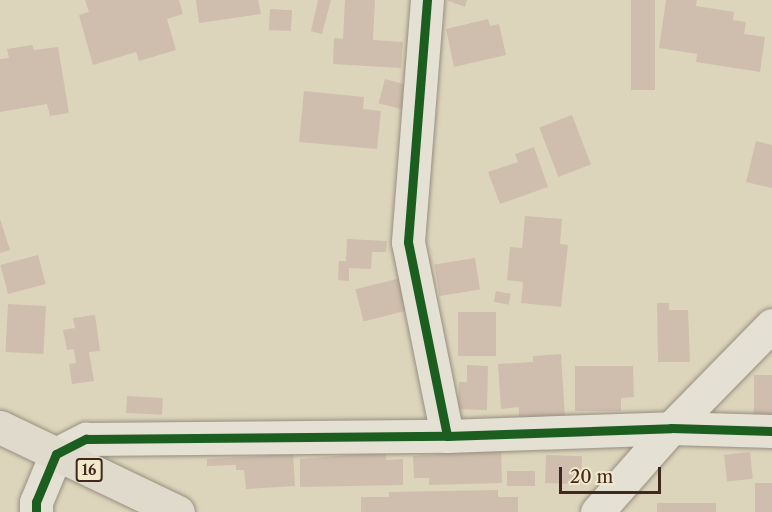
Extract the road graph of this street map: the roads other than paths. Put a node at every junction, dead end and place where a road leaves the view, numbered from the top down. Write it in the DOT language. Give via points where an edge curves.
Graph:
graph roads {
  1 [pos="427,0"];
  2 [pos="772,325"];
  3 [pos="0,428"];
  4 [pos="671,428"];
  5 [pos="772,431"];
  6 [pos="447,435"];
  7 [pos="56,454"];
  8 [pos="36,512"];
  9 [pos="178,512"];
  10 [pos="597,512"];
  1 -- 6 [label="street" via="408,242"];
  2 -- 4 [label="street"];
  3 -- 7 [label="main road, 16"];
  4 -- 5 [label="street"];
  4 -- 6 [label="street"];
  4 -- 10 [label="street"];
  6 -- 7 [label="street" via="86,439"];
  7 -- 8 [label="street" via="36,502"];
  7 -- 9 [label="main road, 16"];
}
